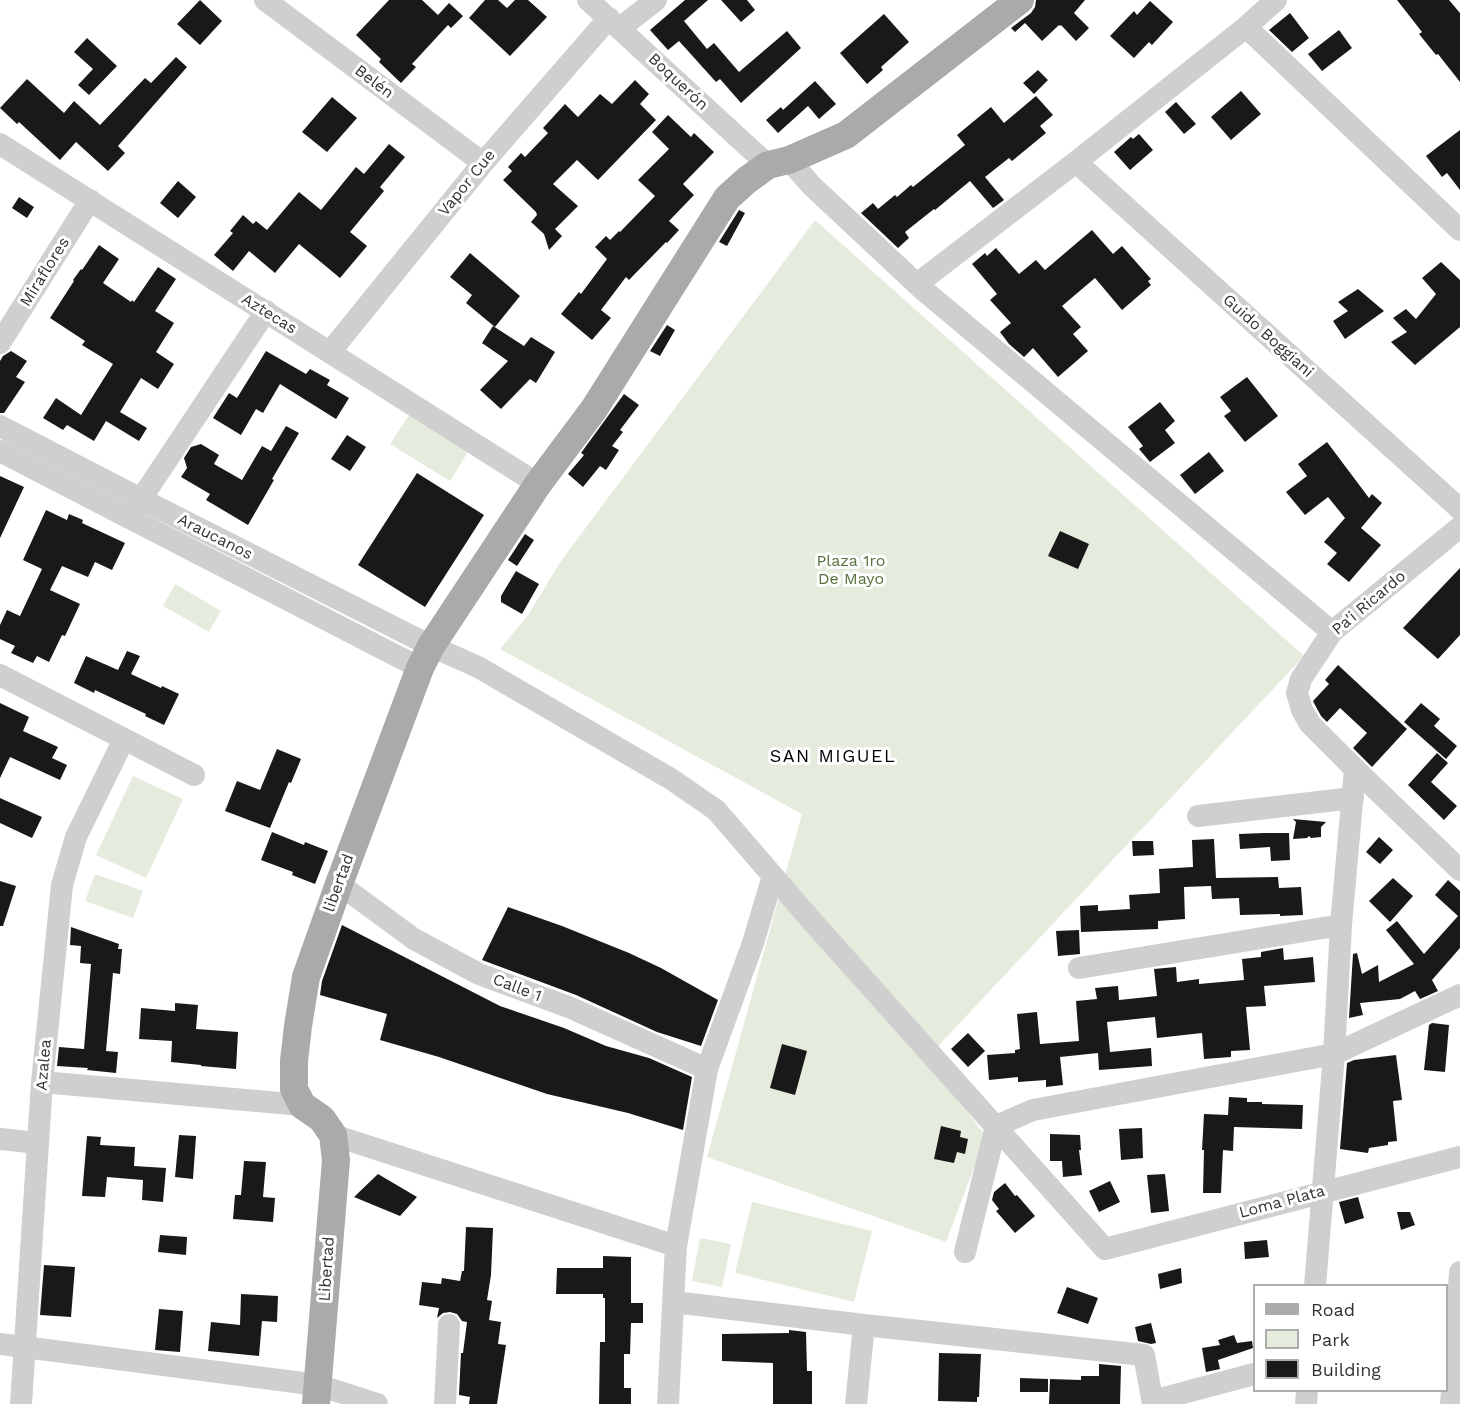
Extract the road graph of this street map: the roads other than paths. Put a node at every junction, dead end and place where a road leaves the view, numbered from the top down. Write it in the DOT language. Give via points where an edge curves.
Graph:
graph roads {
  1 [pos="265,0"];
  2 [pos="588,0"];
  3 [pos="656,0"];
  4 [pos="1020,0"];
  5 [pos="1276,0"];
  6 [pos="614,23"];
  7 [pos="1246,27"];
  8 [pos="0,144"];
  9 [pos="778,162"];
  10 [pos="1076,162"];
  11 [pos="483,163"];
  12 [pos="90,200"];
  13 [pos="1460,230"];
  14 [pos="917,284"];
  15 [pos="266,311"];
  16 [pos="0,343"];
  17 [pos="330,352"];
  18 [pos="0,426"];
  19 [pos="0,451"];
  20 [pos="538,484"];
  21 [pos="136,509"];
  22 [pos="1460,509"];
  23 [pos="1460,527"];
  24 [pos="1332,632"];
  25 [pos="425,657"];
  26 [pos="0,675"];
  27 [pos="124,739"];
  28 [pos="1355,769"];
  29 [pos="194,775"];
  30 [pos="1353,798"];
  31 [pos="1198,816"];
  32 [pos="1460,870"];
  33 [pos="773,876"];
  34 [pos="339,884"];
  35 [pos="1341,925"];
  36 [pos="1079,968"];
  37 [pos="1460,995"];
  38 [pos="1334,1054"];
  39 [pos="707,1069"];
  40 [pos="42,1082"];
  41 [pos="302,1105"];
  42 [pos="996,1126"];
  43 [pos="333,1135"];
  44 [pos="0,1139"];
  45 [pos="38,1143"];
  46 [pos="1460,1157"];
  47 [pos="1323,1192"];
  48 [pos="675,1246"];
  49 [pos="1105,1249"];
  50 [pos="965,1252"];
  51 [pos="1460,1272"];
  52 [pos="1315,1284"];
  53 [pos="674,1302"];
  54 [pos="1454,1321"];
  55 [pos="449,1325"];
  56 [pos="864,1325"];
  57 [pos="0,1344"];
  58 [pos="24,1347"];
  59 [pos="1253,1374"];
  60 [pos="317,1395"];
  61 [pos="1153,1402"];
  62 [pos="21,1404"];
  63 [pos="377,1404"];
  64 [pos="445,1404"];
  65 [pos="668,1404"];
  66 [pos="856,1404"];
  67 [pos="1450,1404"];
  1 -- 11 [label="street, Belén"];
  2 -- 6 [label="street, Boquerón"];
  3 -- 6 [label="street, Vapor Cue"];
  4 -- 9 [label="main road, libertad" via="846,135"];
  5 -- 7 [label="street"];
  6 -- 9 [label="street, Boquerón"];
  6 -- 11 [label="street, Vapor Cue"];
  7 -- 10 [label="street"];
  7 -- 13 [label="street"];
  8 -- 12 [label="street, Aztecas"];
  9 -- 14 [label="street, Boquerón" via="812,186"];
  9 -- 20 [label="main road, libertad" via="747,180 727,198 594,409"];
  10 -- 14 [label="street"];
  10 -- 22 [label="street, Guido Boggiani"];
  11 -- 17 [label="street, Vapor Cue"];
  12 -- 15 [label="street, Aztecas"];
  12 -- 16 [label="street, Miraflores"];
  14 -- 24 [label="street, Boquerón"];
  15 -- 17 [label="street, Aztecas"];
  15 -- 21 [label="street"];
  17 -- 20 [label="street, Aztecas"];
  18 -- 21 [label="street, Araucanos"];
  19 -- 21 [label="street, Araucanos"];
  20 -- 25 [label="main road, libertad"];
  21 -- 25 [label="street, Araucanos"];
  23 -- 24 [label="street, Pa'i Ricardo"];
  24 -- 28 [label="street, Pa'i Ricardo" via="1301,679 1297,693 1310,723"];
  25 -- 33 [label="street, Araucanos" via="478,667 671,779 716,810"];
  25 -- 34 [label="main road, libertad"];
  26 -- 27 [label="street"];
  27 -- 29 [label="street"];
  27 -- 40 [label="street, Azalea" via="76,837 62,885"];
  28 -- 30 [label="street"];
  28 -- 32 [label="street"];
  30 -- 31 [label="street"];
  30 -- 35 [label="street"];
  33 -- 39 [label="street" via="753,944"];
  33 -- 42 [label="street, Araucanos"];
  34 -- 39 [label="street, Calle 1" via="414,939 479,974 571,1008"];
  34 -- 41 [label="main road, libertad" via="306,977 294,1061 294,1089"];
  35 -- 36 [label="street"];
  35 -- 38 [label="street"];
  37 -- 38 [label="street"];
  38 -- 42 [label="street" via="1033,1110"];
  38 -- 47 [label="street"];
  39 -- 48 [label="street"];
  40 -- 41 [label="street"];
  40 -- 45 [label="street, Azalea"];
  41 -- 43 [label="main road" via="322,1119"];
  42 -- 49 [label="street, Araucanos"];
  42 -- 50 [label="street"];
  43 -- 48 [label="street"];
  43 -- 60 [label="main road, Libertad" via="336,1160"];
  44 -- 45 [label="street"];
  45 -- 58 [label="street, Azalea"];
  46 -- 47 [label="street, Loma Plata"];
  47 -- 49 [label="street, Loma Plata"];
  47 -- 52 [label="street"];
  48 -- 53 [label="street"];
  51 -- 54 [label="street"];
  53 -- 56 [label="street"];
  53 -- 65 [label="street"];
  54 -- 67 [label="street"];
  55 -- 64 [label="street"];
  56 -- 61 [label="street" via="1143,1355"];
  56 -- 66 [label="street"];
  57 -- 58 [label="street"];
  58 -- 60 [label="street"];
  58 -- 62 [label="street, Azalea"];
  59 -- 61 [label="street"];
  60 -- 63 [label="street"];
}
